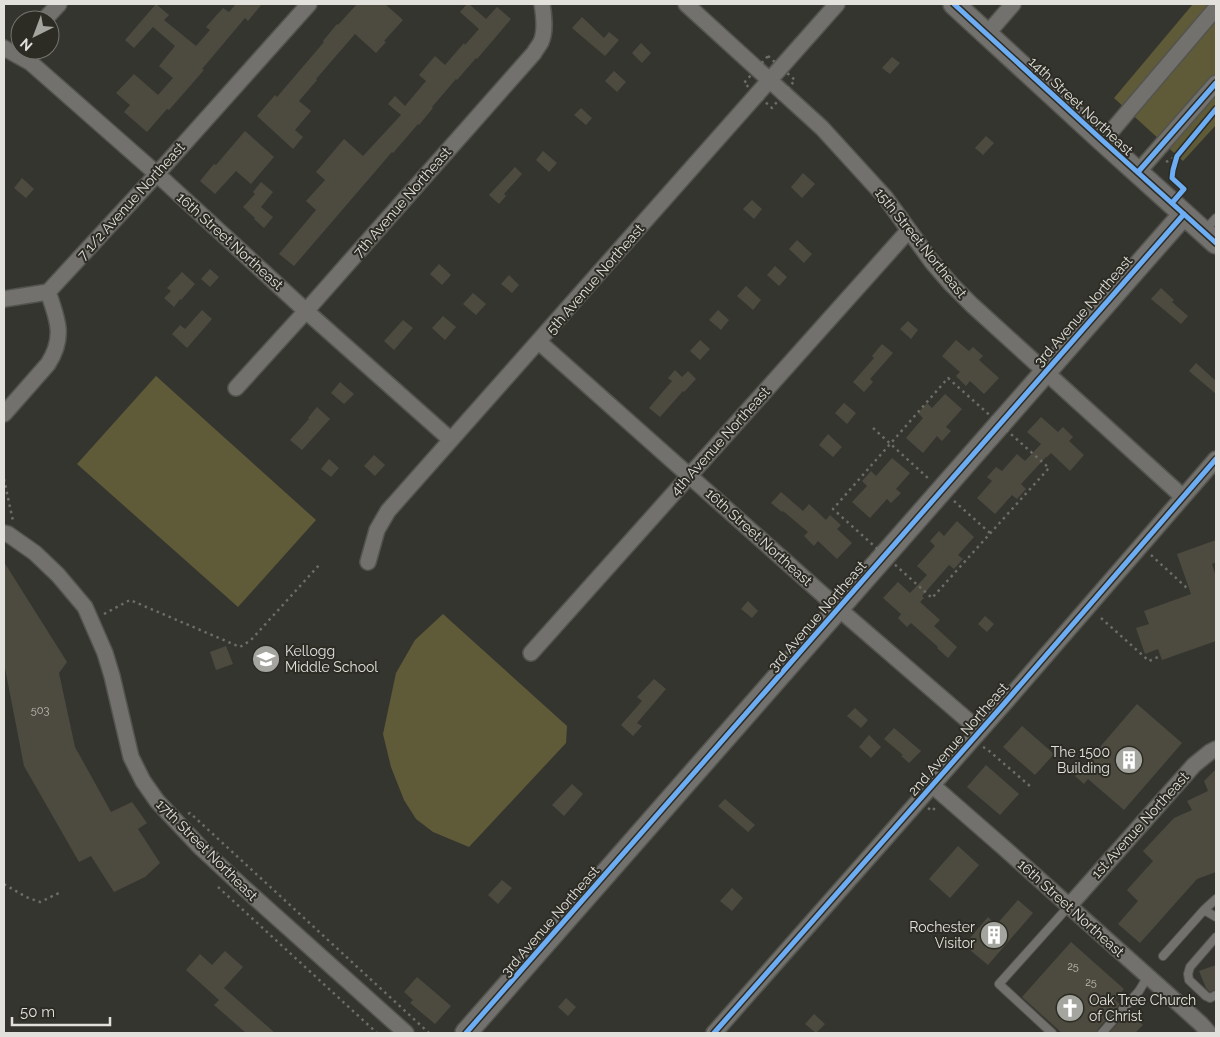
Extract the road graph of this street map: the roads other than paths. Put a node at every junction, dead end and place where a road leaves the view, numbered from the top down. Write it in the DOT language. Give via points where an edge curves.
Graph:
graph roads {
  1 [pos="309,4"];
  2 [pos="542,4"];
  3 [pos="686,4"];
  4 [pos="837,4"];
  5 [pos="954,4"];
  6 [pos="1013,4"];
  7 [pos="1216,8"];
  8 [pos="987,34"];
  9 [pos="25,60"];
  10 [pos="770,80"];
  11 [pos="1216,83"];
  12 [pos="1103,141"];
  13 [pos="1138,172"];
  14 [pos="157,174"];
  15 [pos="1184,214"];
  16 [pos="909,230"];
  17 [pos="1212,231"];
  18 [pos="48,292"];
  19 [pos="4,299"];
  20 [pos="306,310"];
  21 [pos="539,342"];
  22 [pos="1045,372"];
  23 [pos="236,388"];
  24 [pos="4,414"];
  25 [pos="450,440"];
  26 [pos="1216,458"];
  27 [pos="689,476"];
  28 [pos="1183,497"];
  29 [pos="10,536"];
  30 [pos="368,562"];
  31 [pos="839,609"];
  32 [pos="531,652"];
  33 [pos="980,731"];
  34 [pos="1216,749"];
  35 [pos="932,785"];
  36 [pos="1216,899"];
  37 [pos="1069,906"];
  38 [pos="1204,910"];
  39 [pos="1216,916"];
  40 [pos="1216,937"];
  41 [pos="1164,956"];
  42 [pos="1148,976"];
  43 [pos="1216,995"];
  44 [pos="406,1033"];
  45 [pos="466,1033"];
  46 [pos="714,1033"];
  47 [pos="1052,1033"];
  48 [pos="1102,1033"];
  49 [pos="1208,1033"];
  1 -- 14 [label="street, 7 1/2 Avenue Northeast"];
  2 -- 20 [label="street, 7th Avenue Northeast" via="544,30 534,53"];
  3 -- 10 [label="street, 15th Street Northeast"];
  4 -- 10 [label="street, 5th Avenue Northeast"];
  5 -- 8 [label="street, 14th Street Northeast"];
  6 -- 8 [label="street"];
  7 -- 12 [label="street"];
  8 -- 12 [label="street, 14th Street Northeast"];
  9 -- 14 [label="street, 16th Street Northeast"];
  10 -- 16 [label="street, 15th Street Northeast" via="840,146"];
  10 -- 21 [label="street, 5th Avenue Northeast"];
  11 -- 13 [label="street"];
  12 -- 13 [label="street, 14th Street Northeast"];
  13 -- 15 [label="street, 14th Street Northeast"];
  14 -- 18 [label="street, 7 1/2 Avenue Northeast"];
  14 -- 20 [label="street, 16th Street Northeast"];
  15 -- 17 [label="street, 14th Street Northeast"];
  15 -- 22 [label="street, 3rd Avenue Northeast"];
  16 -- 22 [label="street, 15th Street Northeast" via="951,284"];
  16 -- 27 [label="street, 4th Avenue Northeast"];
  18 -- 19 [label="street"];
  18 -- 24 [label="street" via="58,323 58,346 48,364"];
  20 -- 23 [label="street, 7th Avenue Northeast"];
  20 -- 25 [label="street, 16th Street Northeast"];
  21 -- 25 [label="street, 5th Avenue Northeast"];
  21 -- 27 [label="street, 16th Street Northeast"];
  22 -- 28 [label="street, 15th Street Northeast"];
  22 -- 31 [label="street, 3rd Avenue Northeast"];
  25 -- 30 [label="street, 5th Avenue Northeast" via="388,511 377,530"];
  26 -- 28 [label="street, 2nd Avenue Northeast"];
  27 -- 31 [label="street, 16th Street Northeast"];
  27 -- 32 [label="street, 4th Avenue Northeast"];
  28 -- 33 [label="street, 2nd Avenue Northeast"];
  29 -- 44 [label="street, 17th Street Northeast" via="35,552 85,606 105,652 131,756 157,801 201,848"];
  31 -- 33 [label="street, 16th Street Northeast"];
  31 -- 45 [label="street, 3rd Avenue Northeast"];
  33 -- 35 [label="street, 2nd Avenue Northeast"];
  34 -- 37 [label="street, 1st Avenue Northeast" via="1194,765"];
  35 -- 37 [label="street, 16th Street Northeast"];
  35 -- 46 [label="street, 2nd Avenue Northeast"];
  36 -- 38 [label="lane"];
  37 -- 42 [label="street, 16th Street Northeast"];
  37 -- 47 [label="lane" via="999,984"];
  38 -- 39 [label="lane"];
  38 -- 41 [label="lane"];
  40 -- 43 [label="lane" via="1190,967 1188,974 1189,980 1206,996"];
  42 -- 48 [label="lane"];
  42 -- 49 [label="street, 16th Street Northeast"];
}
